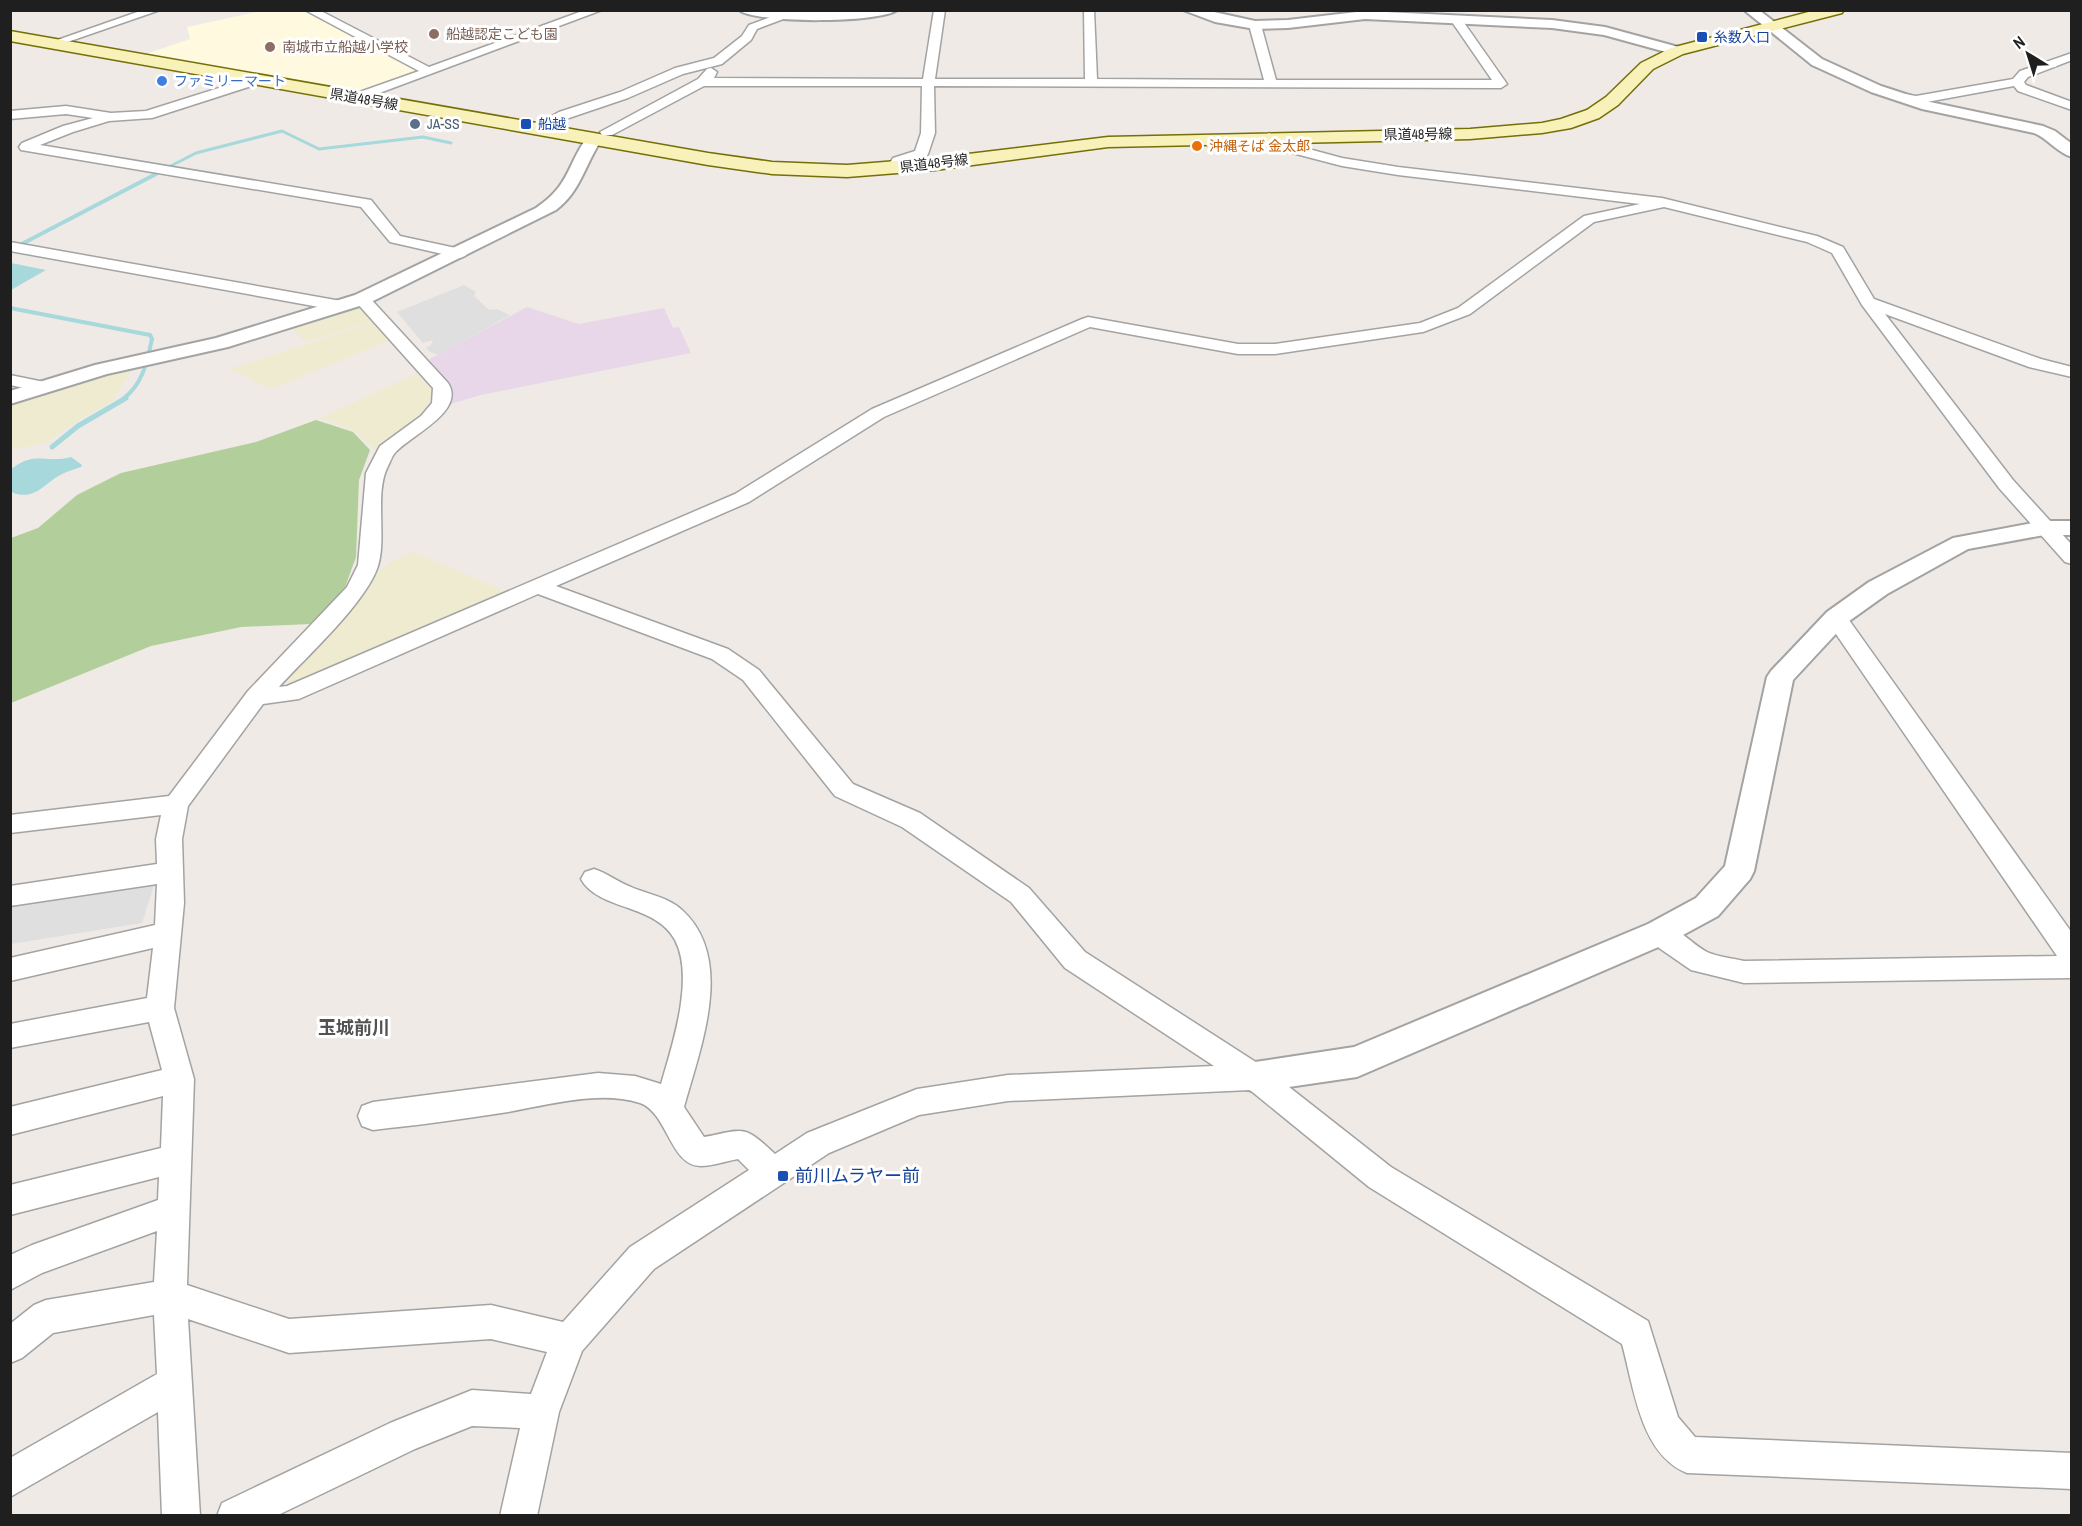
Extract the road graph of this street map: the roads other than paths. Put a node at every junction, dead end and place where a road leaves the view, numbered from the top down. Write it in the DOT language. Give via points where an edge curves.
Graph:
graph roads {
  1 [pos="155,10"];
  2 [pos="310,10"];
  3 [pos="597,10"];
  4 [pos="745,10"];
  5 [pos="891,10"];
  6 [pos="940,10"];
  7 [pos="1089,10"];
  8 [pos="1189,10"];
  9 [pos="1750,10"];
  10 [pos="1837,10"];
  11 [pos="540,16"];
  12 [pos="782,16"];
  13 [pos="1456,19"];
  14 [pos="1255,25"];
  15 [pos="1769,27"];
  16 [pos="543,30"];
  17 [pos="10,36"];
  18 [pos="52,44"];
  19 [pos="1677,51"];
  20 [pos="2072,56"];
  21 [pos="712,64"];
  22 [pos="428,71"];
  23 [pos="257,80"];
  24 [pos="702,82"];
  25 [pos="1091,82"];
  26 [pos="1271,82"];
  27 [pos="2018,82"];
  28 [pos="928,83"];
  29 [pos="358,98"];
  30 [pos="1905,98"];
  31 [pos="2072,106"];
  32 [pos="10,116"];
  33 [pos="111,117"];
  34 [pos="535,129"];
  35 [pos="601,136"];
  36 [pos="1269,137"];
  37 [pos="26,147"];
  38 [pos="2072,152"];
  39 [pos="10,153"];
  40 [pos="893,168"];
  41 [pos="1662,202"];
  42 [pos="10,246"];
  43 [pos="460,253"];
  44 [pos="362,299"];
  45 [pos="1868,302"];
  46 [pos="341,306"];
  47 [pos="2072,372"];
  48 [pos="10,380"];
  49 [pos="43,387"];
  50 [pos="10,398"];
  51 [pos="2044,528"];
  52 [pos="2072,528"];
  53 [pos="2072,558"];
  54 [pos="536,586"];
  55 [pos="1836,618"];
  56 [pos="256,697"];
  57 [pos="176,804"];
  58 [pos="10,824"];
  59 [pos="170,872"];
  60 [pos="594,879"];
  61 [pos="10,896"];
  62 [pos="169,933"];
  63 [pos="1659,933"];
  64 [pos="2072,955"];
  65 [pos="2072,967"];
  66 [pos="10,970"];
  67 [pos="160,1008"];
  68 [pos="10,1036"];
  69 [pos="1255,1077"];
  70 [pos="179,1079"];
  71 [pos="669,1108"];
  72 [pos="373,1116"];
  73 [pos="10,1121"];
  74 [pos="176,1158"];
  75 [pos="773,1172"];
  76 [pos="10,1200"];
  77 [pos="174,1209"];
  78 [pos="10,1274"];
  79 [pos="170,1296"];
  80 [pos="569,1340"];
  81 [pos="10,1346"];
  82 [pos="174,1383"];
  83 [pos="541,1412"];
  84 [pos="2072,1471"];
  85 [pos="10,1479"];
  86 [pos="180,1515"];
  87 [pos="236,1515"];
  88 [pos="518,1515"];
  1 -- 18 [label="street"];
  2 -- 22 [label="street"];
  3 -- 16 [label="street"];
  4 -- 12 [label="street"];
  5 -- 12 [label="street"];
  6 -- 28 [label="street"];
  7 -- 25 [label="street"];
  8 -- 14 [label="street"];
  9 -- 15 [label="street"];
  10 -- 15 [label="main road, 県道48号線"];
  11 -- 16 [label="street"];
  12 -- 21 [label="street" via="753,27 747,38"];
  13 -- 14 [label="street" via="1365,15"];
  13 -- 19 [label="street" via="1590,28"];
  13 -- 26 [label="street" via="1501,84"];
  14 -- 26 [label="street"];
  15 -- 19 [label="main road, 県道48号線"];
  15 -- 30 [label="street" via="1817,62"];
  16 -- 22 [label="street"];
  17 -- 18 [label="main road, 県道48号線"];
  18 -- 23 [label="main road, 県道48号線"];
  19 -- 36 [label="main road, 県道48号線" via="1647,66 1604,108 1565,124 1493,133"];
  20 -- 27 [label="street" via="2024,74"];
  21 -- 24 [label="street" via="710,76"];
  21 -- 34 [label="street" via="679,71"];
  22 -- 29 [label="street"];
  23 -- 29 [label="main road, 県道48号線"];
  23 -- 33 [label="street" via="157,113"];
  24 -- 28 [label="street"];
  24 -- 35 [label="street"];
  25 -- 26 [label="street"];
  25 -- 28 [label="street"];
  27 -- 30 [label="street" via="1916,100"];
  27 -- 31 [label="street" via="2022,88"];
  28 -- 40 [label="street" via="928,133 921,154 898,161"];
  29 -- 34 [label="main road, 県道48号線"];
  30 -- 38 [label="street" via="1948,111 2027,125 2050,134"];
  32 -- 33 [label="street" via="66,110"];
  33 -- 37 [label="street"];
  34 -- 35 [label="main road, 県道48号線"];
  35 -- 40 [label="main road, 県道48号線" via="772,168"];
  35 -- 43 [label="street" via="585,150 570,187 557,202"];
  36 -- 40 [label="main road, 県道48号線" via="1107,142"];
  36 -- 41 [label="street" via="1278,145 1342,162"];
  37 -- 39 [label="street"];
  37 -- 43 [label="street" via="366,203 395,239"];
  41 -- 45 [label="street" via="1812,239 1838,250"];
  41 -- 54 [label="street" via="1589,219 1464,311 1423,327 1275,349 1238,350 1088,322 878,413 742,498"];
  42 -- 46 [label="street"];
  43 -- 44 [label="street"];
  44 -- 46 [label="street"];
  44 -- 56 [label="street" via="441,387 441,404 427,420 387,450 375,473 368,565 356,590"];
  45 -- 47 [label="street" via="2035,363"];
  45 -- 51 [label="street"];
  46 -- 49 [label="street" via="221,342"];
  48 -- 49 [label="street"];
  49 -- 50 [label="street"];
  51 -- 52 [label="street"];
  51 -- 53 [label="street"];
  51 -- 55 [label="street" via="1961,543 1878,588"];
  54 -- 56 [label="street" via="291,693"];
  54 -- 69 [label="street" via="720,654 751,675 844,790 911,820 1020,895 1075,960"];
  55 -- 63 [label="street" via="1780,677 1739,871 1707,907"];
  55 -- 64 [label="street"];
  56 -- 57 [label="street"];
  57 -- 58 [label="street"];
  57 -- 59 [label="street" via="169,839"];
  59 -- 61 [label="street"];
  59 -- 62 [label="street"];
  60 -- 71 [label="street" via="617,893 656,906 674,917 689,935 695,962 696,1000"];
  62 -- 66 [label="street"];
  62 -- 67 [label="street"];
  63 -- 65 [label="street" via="1701,962 1744,972"];
  63 -- 69 [label="street" via="1357,1062"];
  67 -- 68 [label="street"];
  67 -- 70 [label="street"];
  69 -- 75 [label="street" via="1008,1088 917,1102 818,1143"];
  69 -- 84 [label="street" via="1380,1177 1636,1333 1664,1427 1687,1455"];
  70 -- 73 [label="street"];
  70 -- 74 [label="street"];
  71 -- 72 [label="street" via="654,1095 625,1086 579,1088"];
  71 -- 75 [label="street" via="689,1146 700,1152 743,1144"];
  74 -- 76 [label="street"];
  74 -- 77 [label="street"];
  75 -- 80 [label="street" via="642,1258"];
  77 -- 78 [label="street" via="32,1260"];
  77 -- 79 [label="street"];
  79 -- 80 [label="street" via="290,1336 491,1322"];
  79 -- 81 [label="street" via="46,1317"];
  79 -- 82 [label="street"];
  80 -- 83 [label="street"];
  82 -- 85 [label="street"];
  82 -- 86 [label="street"];
  83 -- 87 [label="street" via="472,1408"];
  83 -- 88 [label="street"];
}
